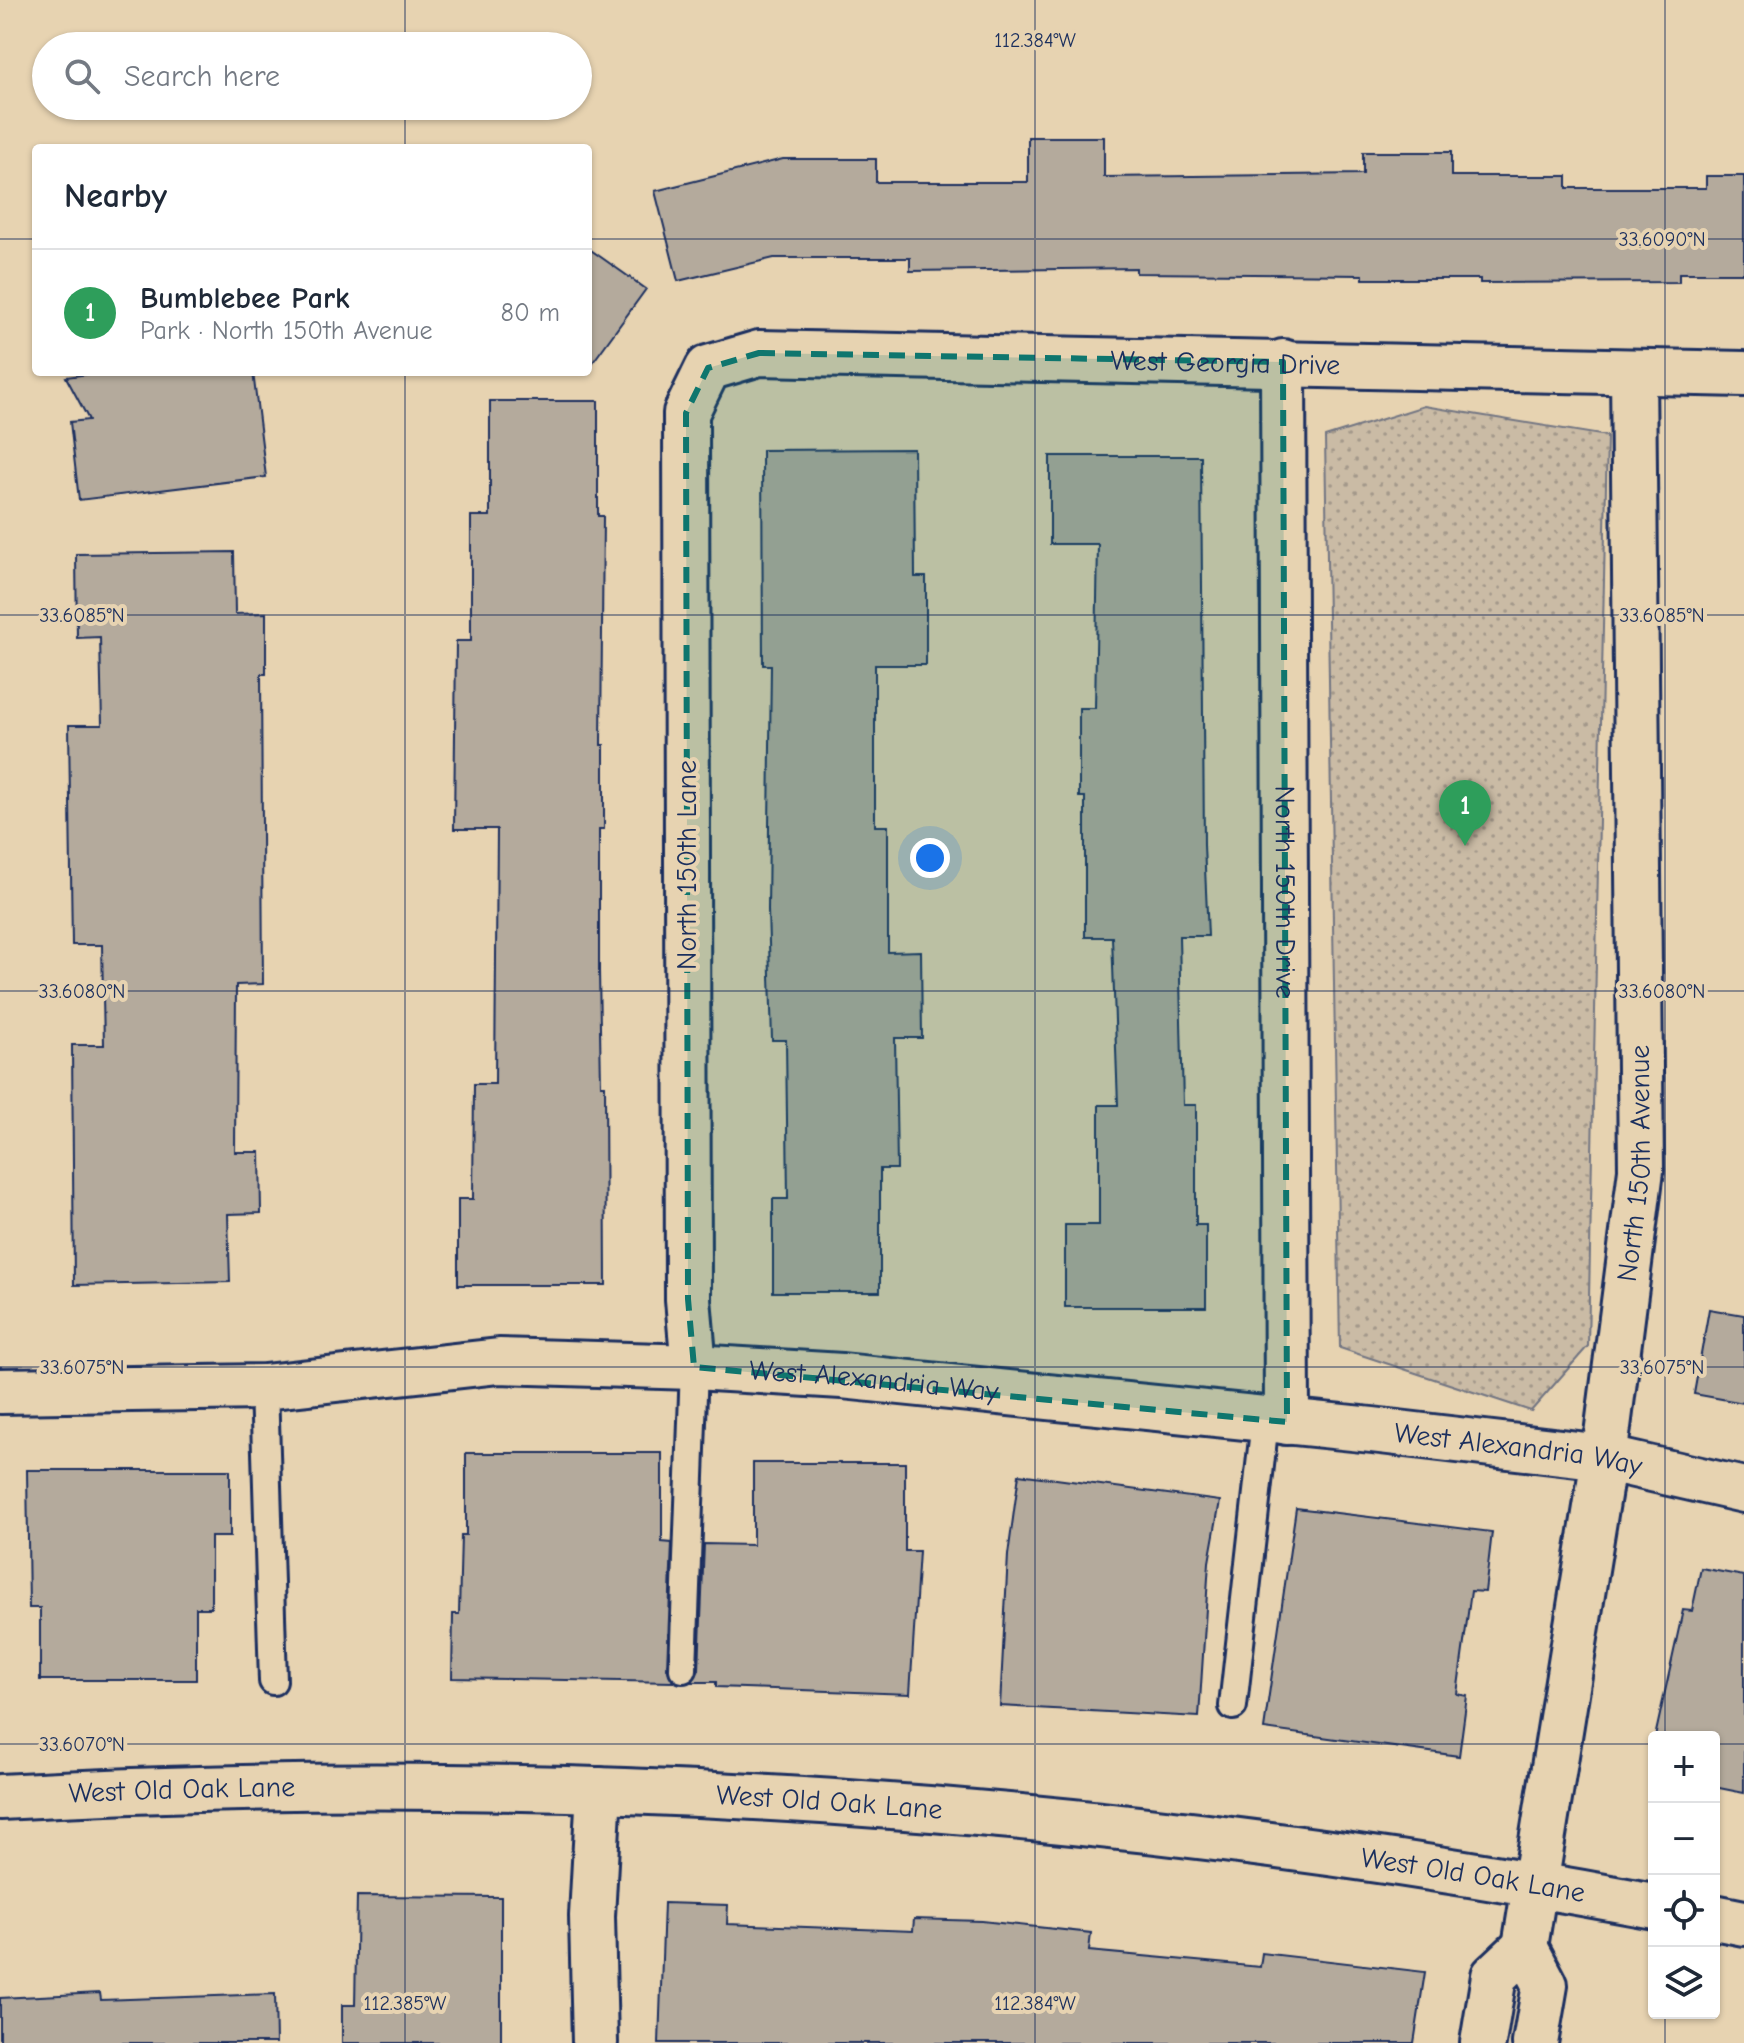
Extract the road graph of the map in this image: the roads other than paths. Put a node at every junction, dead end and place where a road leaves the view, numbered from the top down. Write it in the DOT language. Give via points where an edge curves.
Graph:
graph roads {
  1 [pos="1283,362"];
  2 [pos="708,368"];
  3 [pos="1633,372"];
  4 [pos="1744,374"];
  5 [pos="694,1367"];
  6 [pos="264,1387"];
  7 [pos="0,1391"];
  8 [pos="1276,1421"];
  9 [pos="1604,1458"];
  10 [pos="1744,1490"];
  11 [pos="683,1669"];
  12 [pos="273,1681"];
  13 [pos="1233,1706"];
  14 [pos="599,1790"];
  15 [pos="0,1797"];
  16 [pos="1536,1884"];
  17 [pos="1648,1905"];
  18 [pos="1720,1918"];
  19 [pos="1744,1923"];
  20 [pos="1525,1947"];
  21 [pos="595,2043"];
  22 [pos="1483,2043"];
  23 [pos="1535,2043"];
  1 -- 2 [label="street, West Georgia Drive" via="759,353"];
  1 -- 3 [label="street, West Georgia Drive"];
  1 -- 8 [label="street, North 150th Drive"];
  2 -- 5 [label="street, North 150th Lane" via="686,413 688,1299"];
  3 -- 4 [label="street, West Georgia Drive"];
  3 -- 9 [label="street, North 150th Avenue" via="1641,1170"];
  5 -- 6 [label="street, West Alexandria Way" via="499,1361"];
  5 -- 8 [label="street, West Alexandria Way" via="842,1376"];
  5 -- 11 [label="lane"];
  6 -- 7 [label="street, West Alexandria Way"];
  6 -- 12 [label="lane"];
  8 -- 9 [label="street, West Alexandria Way"];
  8 -- 13 [label="lane"];
  9 -- 10 [label="street, West Alexandria Way"];
  9 -- 16 [label="street, North 150th Avenue"];
  14 -- 15 [label="street, West Old Oak Lane" via="172,1787"];
  14 -- 16 [label="street, West Old Oak Lane" via="1004,1814"];
  14 -- 21 [label="street" via="592,1916"];
  16 -- 17 [label="street, West Old Oak Lane"];
  16 -- 20 [label="street, North 150th Avenue"];
  18 -- 19 [label="street"];
  20 -- 22 [label="street" via="1494,1976"];
  20 -- 23 [label="street" via="1545,1985"];
}
